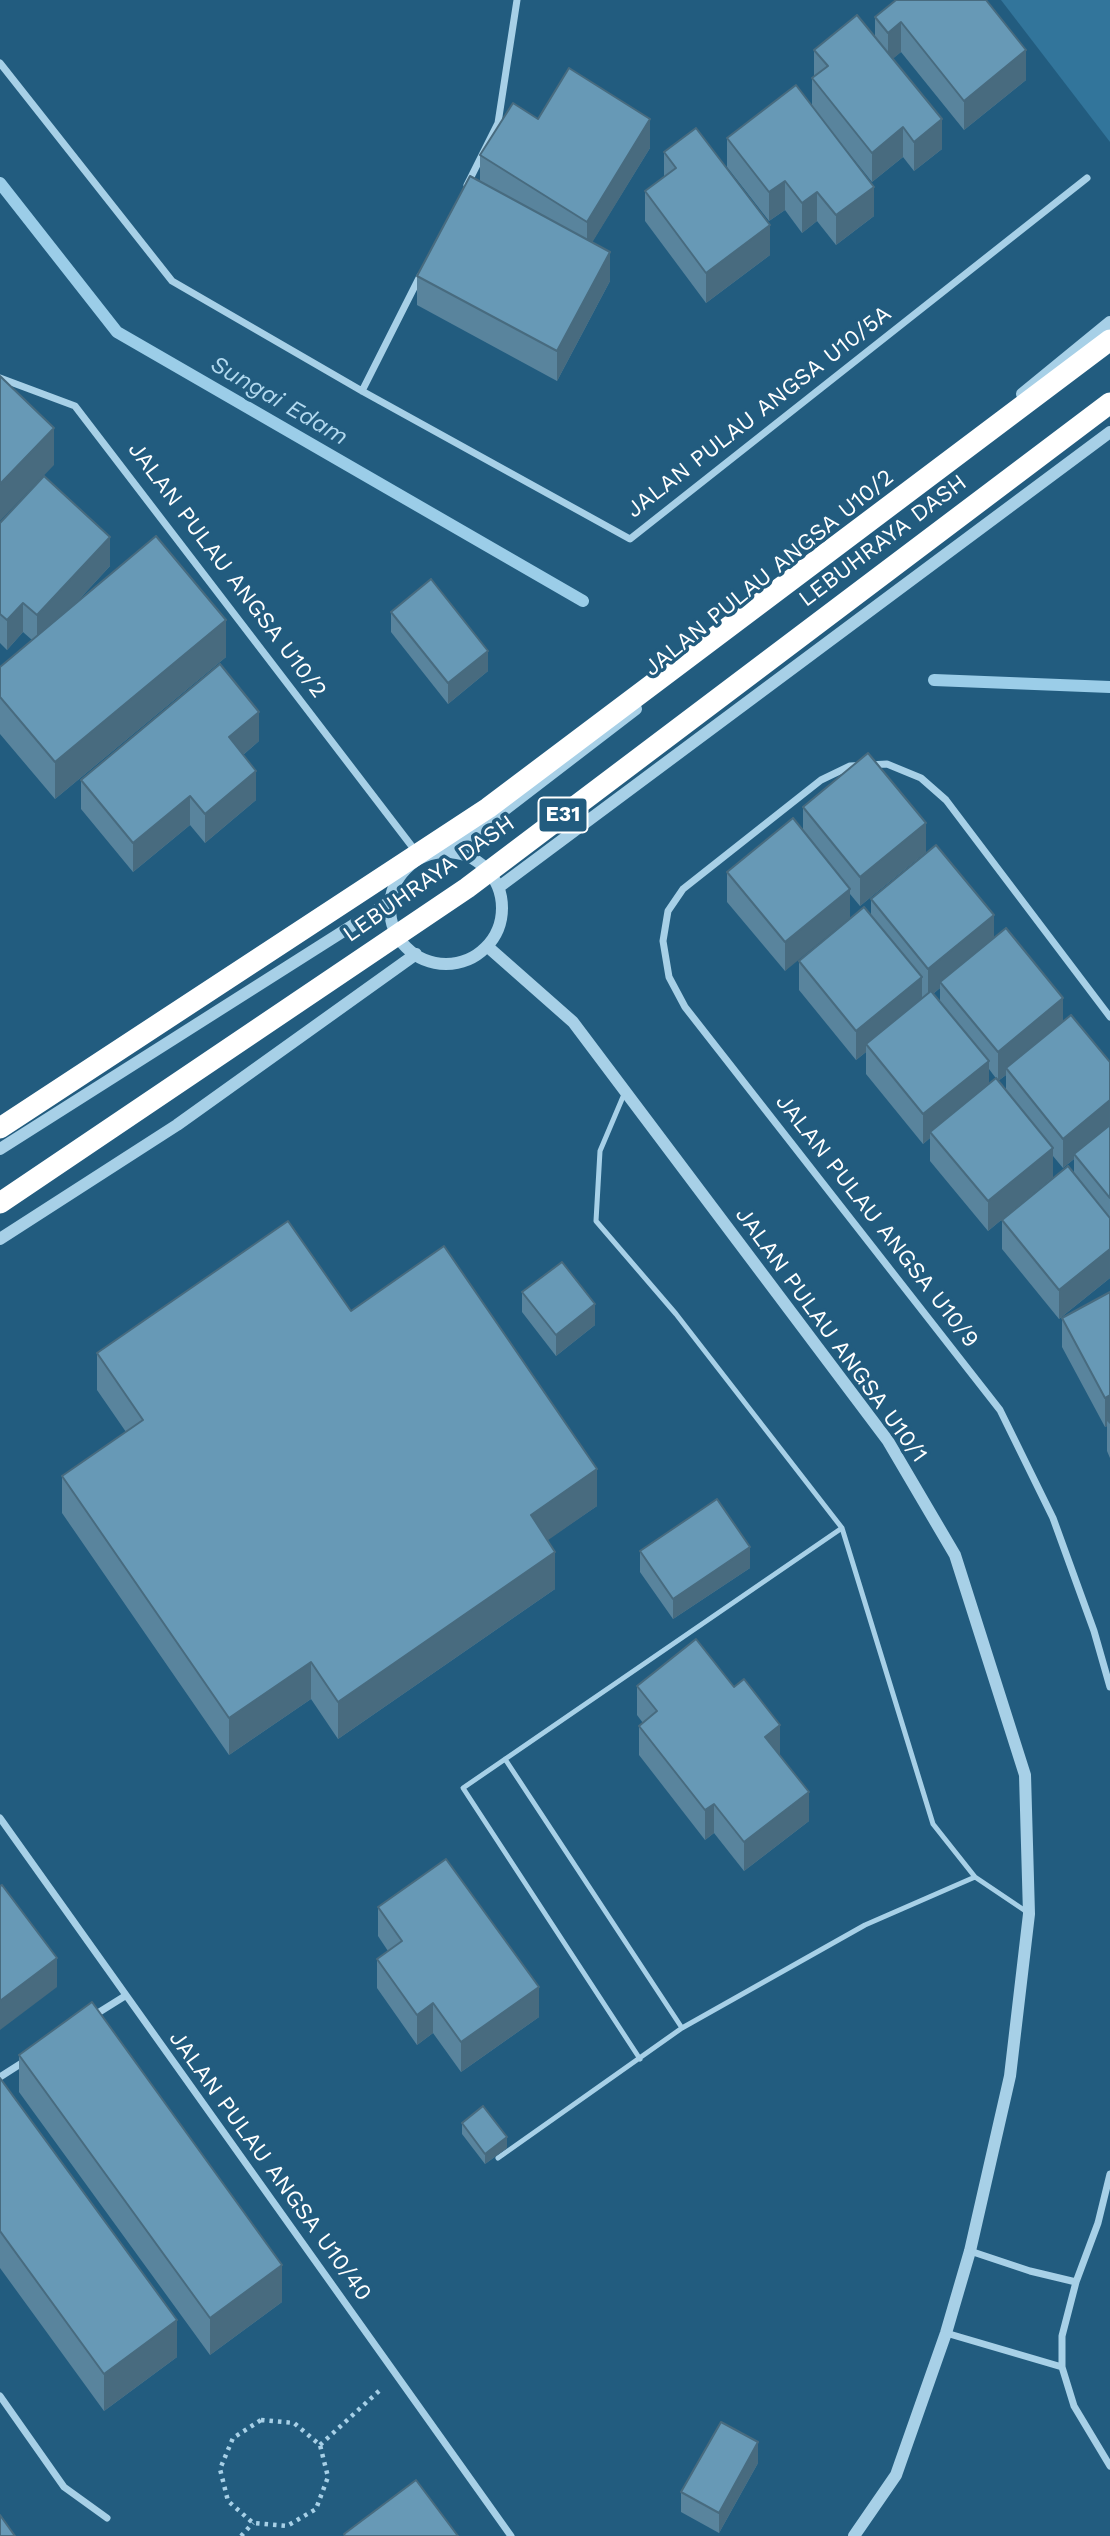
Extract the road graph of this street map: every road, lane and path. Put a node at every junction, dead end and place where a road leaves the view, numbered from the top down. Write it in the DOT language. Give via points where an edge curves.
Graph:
graph roads {
  1 [pos="517,0"];
  2 [pos="0,63"];
  3 [pos="1087,178"];
  4 [pos="461,196"];
  5 [pos="424,269"];
  6 [pos="1110,322"];
  7 [pos="1110,340"];
  8 [pos="0,377"];
  9 [pos="362,391"];
  10 [pos="1110,403"];
  11 [pos="1110,432"];
  12 [pos="450,851"];
  13 [pos="420,857"];
  14 [pos="499,887"];
  15 [pos="391,901"];
  16 [pos="488,947"];
  17 [pos="416,954"];
  18 [pos="1110,1017"];
  19 [pos="625,1091"];
  20 [pos="0,1128"];
  21 [pos="0,1149"];
  22 [pos="0,1203"];
  23 [pos="0,1239"];
  24 [pos="842,1528"];
  25 [pos="1110,1687"];
  26 [pos="505,1759"];
  27 [pos="0,1818"];
  28 [pos="975,1877"];
  29 [pos="1029,1914"];
  30 [pos="125,1996"];
  31 [pos="90,2018"];
  32 [pos="682,2028"];
  33 [pos="34,2055"];
  34 [pos="640,2059"];
  35 [pos="0,2077"];
  36 [pos="498,2158"];
  37 [pos="1110,2174"];
  38 [pos="970,2251"];
  39 [pos="1076,2282"];
  40 [pos="946,2333"];
  41 [pos="1062,2367"];
  42 [pos="396,2376"];
  43 [pos="0,2396"];
  44 [pos="320,2445"];
  45 [pos="1110,2466"];
  46 [pos="107,2518"];
  47 [pos="253,2523"];
  48 [pos="242,2536"];
  49 [pos="511,2536"];
  50 [pos="854,2536"];
  1 -- 4 [label="street" via="498,123"];
  2 -- 9 [label="street" via="172,281"];
  3 -- 9 [label="street, JALAN PULAU ANGSA U10/5A" via="630,539"];
  5 -- 9 [label="street"];
  6 -- 12 [label="street, JALAN PULAU ANGSA U10/2" via="600,738"];
  7 -- 20 [label="highway, LEBUHRAYA DASH / E31" via="488,808"];
  8 -- 13 [label="street, JALAN PULAU ANGSA U10/2" via="75,406"];
  10 -- 22 [label="highway, LEBUHRAYA DASH / E31" via="467,888"];
  11 -- 14 [label="street"];
  12 -- 13 [label="street"];
  12 -- 14 [label="street" via="480,862"];
  13 -- 15 [label="street" via="396,880"];
  14 -- 16 [label="street" via="502,919"];
  15 -- 17 [label="street" via="389,912 401,944"];
  15 -- 21 [label="street"];
  16 -- 17 [label="street" via="460,963 428,962"];
  16 -- 19 [label="street, JALAN PULAU ANGSA U10/1" via="573,1022"];
  17 -- 23 [label="street" via="177,1125"];
  18 -- 25 [label="street, JALAN PULAU ANGSA U10/9" via="946,800 921,778 887,764 850,766 821,780 682,889 668,911 663,941 669,977 685,1007 1000,1410 1053,1518"];
  19 -- 24 [label="lane" via="600,1151 596,1222 676,1314"];
  19 -- 29 [label="street, JALAN PULAU ANGSA U10/1" via="888,1441 955,1555 1025,1775"];
  24 -- 26 [label="lane"];
  24 -- 28 [label="lane" via="933,1824"];
  26 -- 32 [label="lane"];
  26 -- 34 [label="lane" via="463,1788"];
  27 -- 30 [label="street, JALAN PULAU ANGSA U10/40"];
  28 -- 29 [label="lane"];
  28 -- 32 [label="lane" via="865,1925"];
  29 -- 38 [label="street, JALAN PULAU ANGSA U10/1" via="1010,2076"];
  30 -- 31 [label="street"];
  30 -- 42 [label="street, JALAN PULAU ANGSA U10/40"];
  32 -- 34 [label="lane"];
  33 -- 35 [label="street"];
  34 -- 36 [label="lane"];
  37 -- 39 [label="street"];
  38 -- 39 [label="street"];
  38 -- 40 [label="street, JALAN PULAU ANGSA U10/1"];
  39 -- 41 [label="street" via="1062,2336"];
  40 -- 41 [label="street"];
  40 -- 50 [label="street, JALAN PULAU ANGSA U10/1" via="896,2475"];
  41 -- 45 [label="street" via="1074,2406"];
  42 -- 44 [label="path"];
  42 -- 49 [label="street, JALAN PULAU ANGSA U10/40"];
  43 -- 46 [label="street" via="64,2487"];
  44 -- 47 [label="path" via="328,2477 316,2509 287,2526"];
  44 -- 47 [label="path" via="294,2423 261,2420 233,2438 220,2469 228,2501"];
  47 -- 48 [label="path"];
}
